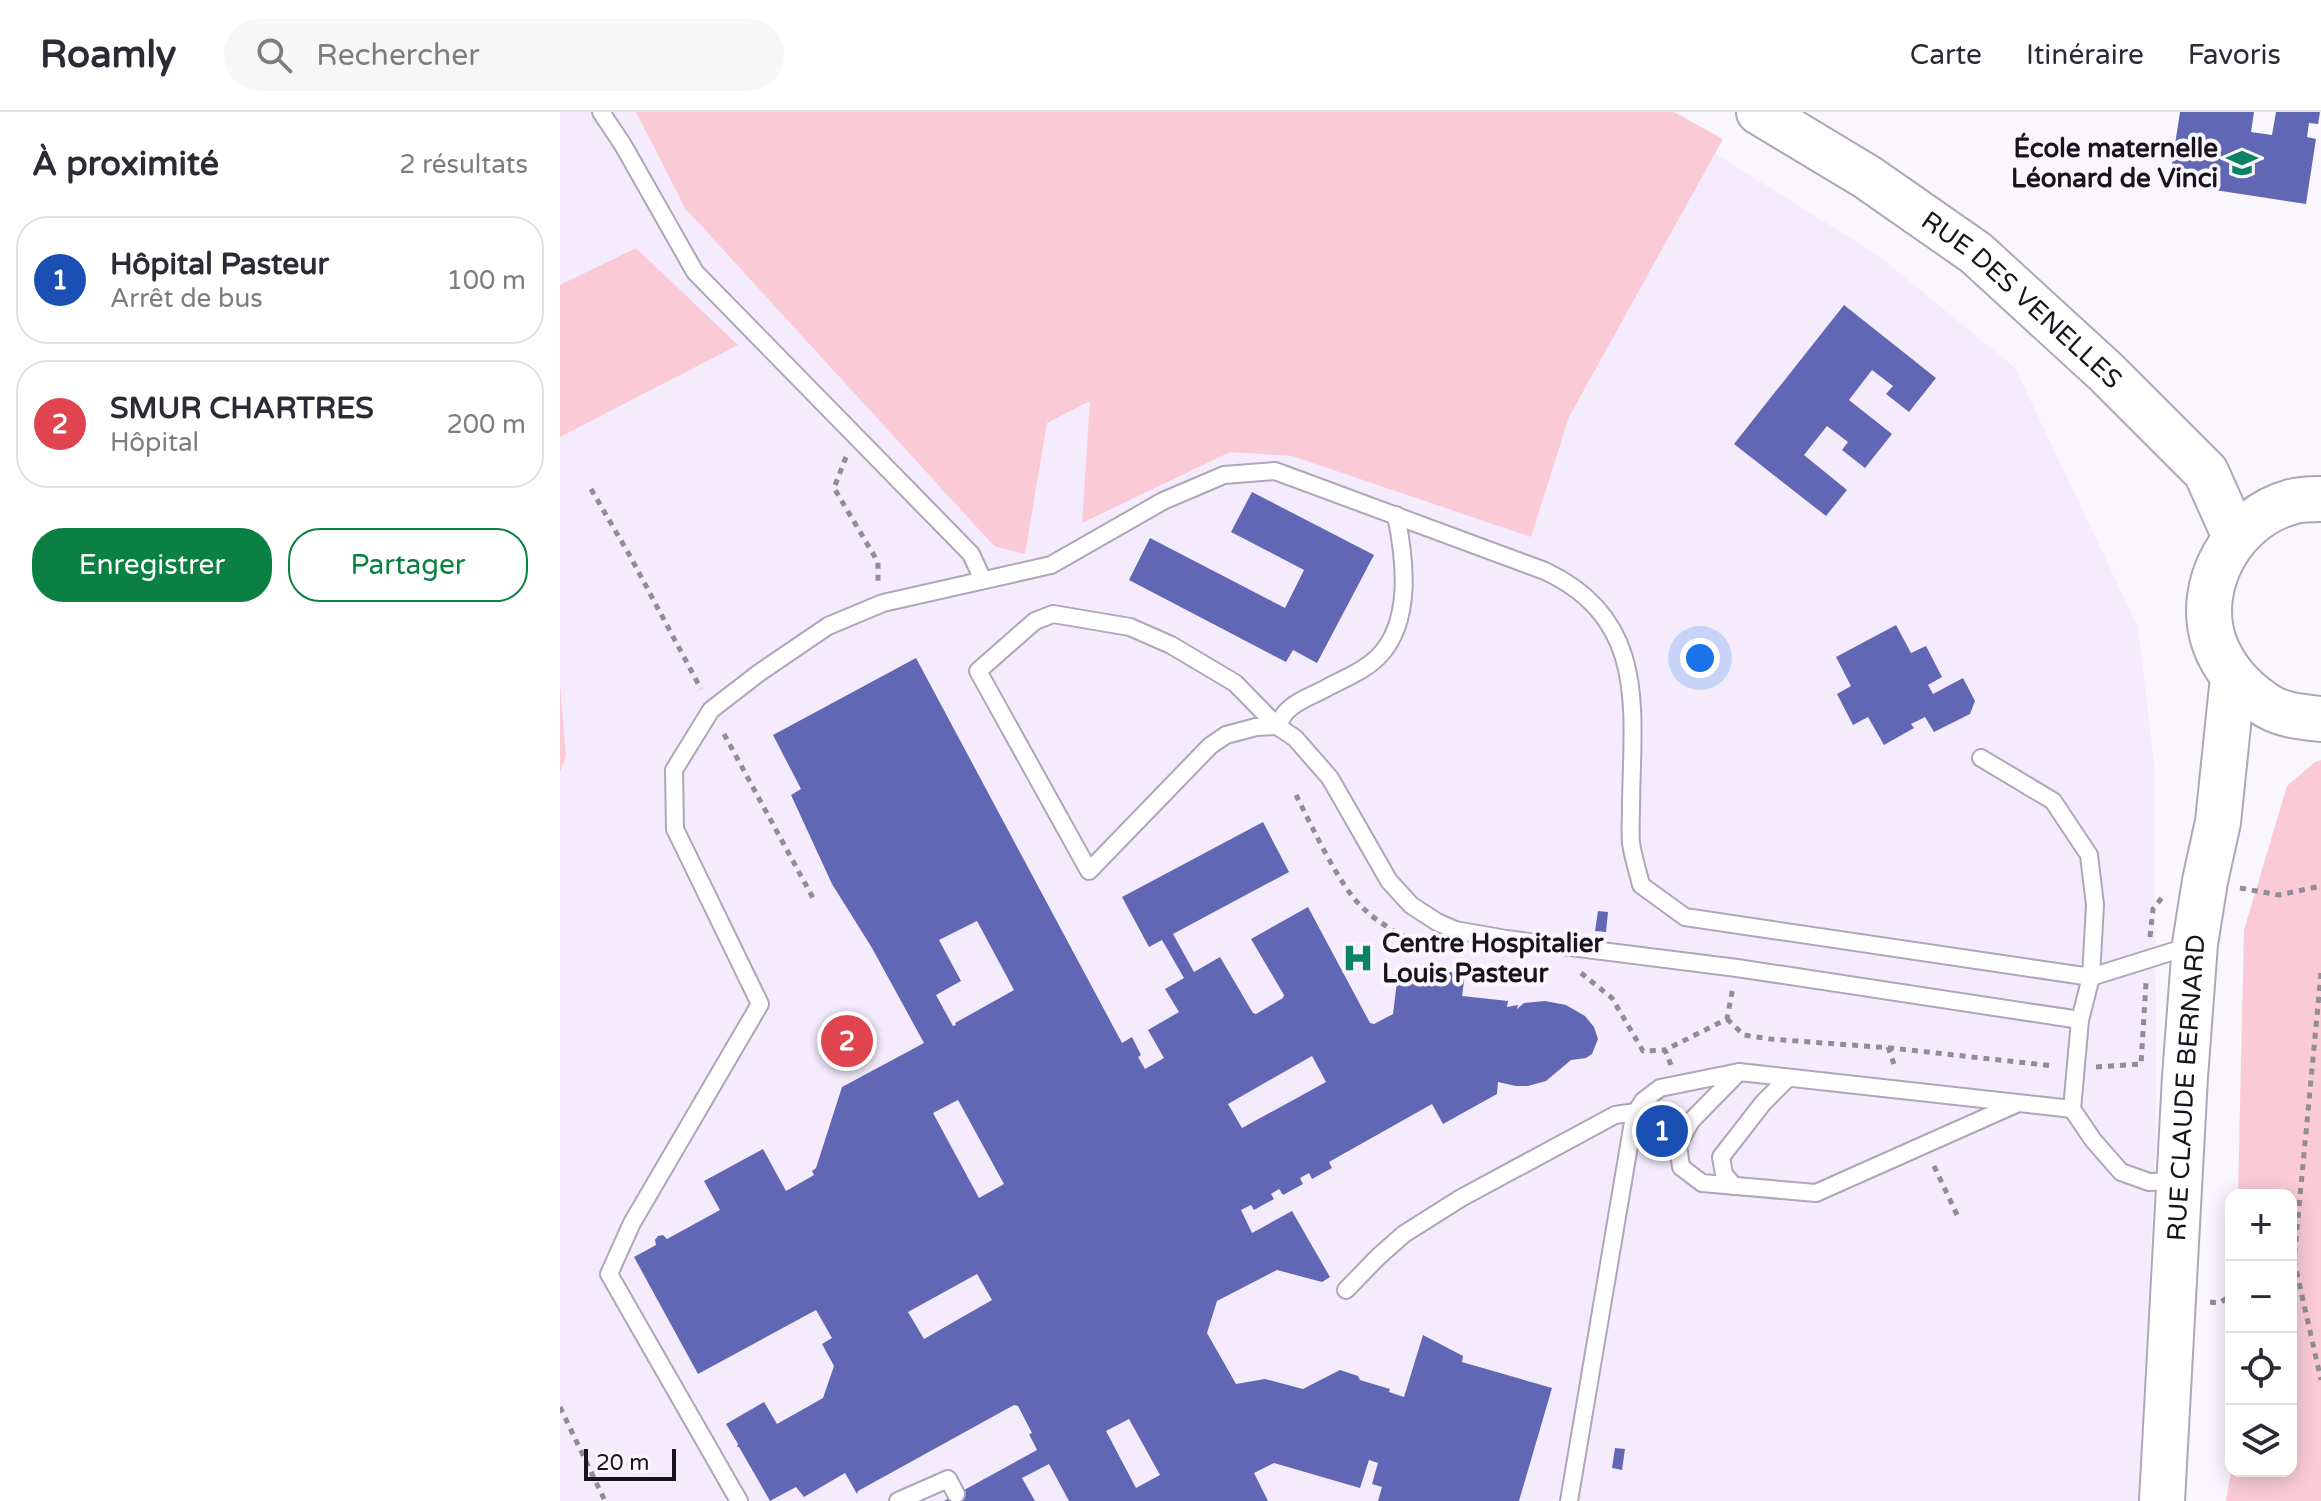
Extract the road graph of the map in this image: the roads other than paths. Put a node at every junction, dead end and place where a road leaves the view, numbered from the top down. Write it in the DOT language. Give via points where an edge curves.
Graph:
graph roads {
  1 [pos="601,112"];
  2 [pos="1759,112"];
  3 [pos="2321,499"];
  4 [pos="1396,515"];
  5 [pos="2235,537"];
  6 [pos="983,580"];
  7 [pos="2233,677"];
  8 [pos="2321,719"];
  9 [pos="1277,726"];
  10 [pos="1981,758"];
  11 [pos="2195,944"];
  12 [pos="2091,977"];
  13 [pos="2080,1020"];
  14 [pos="1739,1072"];
  15 [pos="1788,1078"];
  16 [pos="2018,1103"];
  17 [pos="2072,1109"];
  18 [pos="1636,1112"];
  19 [pos="2179,1181"];
  20 [pos="1734,1186"];
  21 [pos="1346,1290"];
  22 [pos="956,1494"];
  23 [pos="739,1501"];
  24 [pos="898,1501"];
  25 [pos="1569,1501"];
  26 [pos="2162,1501"];
  1 -- 6 [label="lane" via="695,272 971,554"];
  2 -- 5 [label="street, RUE DES VENELLES" via="1867,177 1976,253 2206,472"];
  3 -- 5 [label="street" via="2292,501 2261,514"];
  4 -- 6 [label="lane" via="1275,471 1224,475 1163,501 1051,565"];
  4 -- 9 [label="lane" via="1403,550 1402,600 1392,637 1366,667 1288,710"];
  4 -- 12 [label="lane" via="1561,579 1603,615 1617,638 1632,693 1631,844 1641,885 1685,917"];
  5 -- 7 [label="street" via="2217,568 2209,603 2214,641"];
  6 -- 23 [label="lane" via="883,603 828,626 711,710 674,770 675,829 760,1004 632,1223 609,1274"];
  7 -- 8 [label="street" via="2264,705 2296,717"];
  7 -- 11 [label="street, RUE CLAUDE BERNARD" via="2218,822"];
  9 -- 9 [label="lane" via="1235,683 1130,627 1053,614 1035,621 978,671 1089,871 1210,746 1226,735"];
  9 -- 13 [label="lane" via="1295,738 1330,778 1389,881 1411,905 1455,930"];
  10 -- 12 [label="lane" via="2053,801 2089,855 2095,905"];
  11 -- 12 [label="lane"];
  11 -- 19 [label="street, RUE CLAUDE BERNARD"];
  12 -- 13 [label="lane"];
  13 -- 17 [label="lane"];
  14 -- 15 [label="lane"];
  14 -- 18 [label="lane" via="1660,1088"];
  14 -- 20 [label="lane" via="1691,1121 1678,1145 1681,1167 1702,1183"];
  15 -- 16 [label="lane"];
  15 -- 20 [label="lane" via="1721,1157 1724,1174"];
  16 -- 17 [label="lane"];
  16 -- 20 [label="lane" via="1816,1193"];
  17 -- 19 [label="lane" via="2121,1172 2149,1182"];
  18 -- 21 [label="lane" via="1615,1115 1461,1198 1404,1234"];
  18 -- 25 [label="lane"];
  19 -- 26 [label="street, RUE CLAUDE BERNARD"];
  22 -- 24 [label="lane" via="948,1479"];
}
